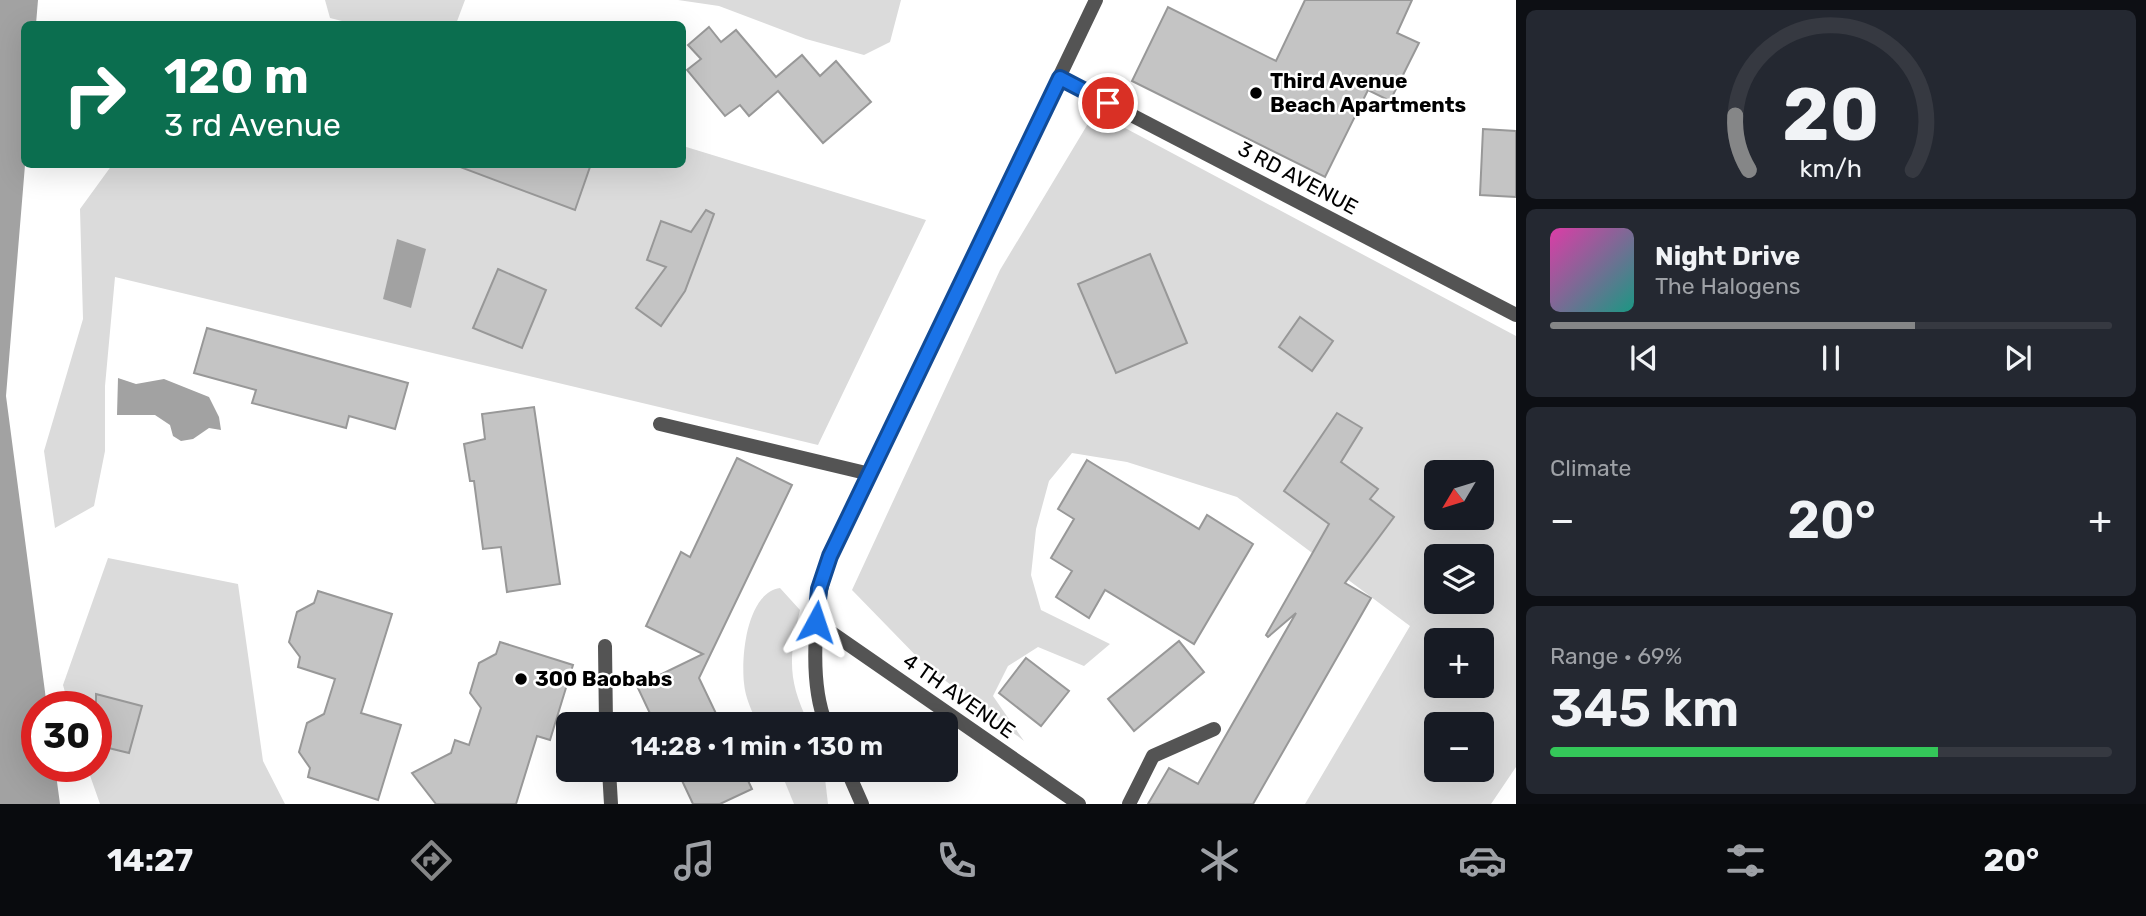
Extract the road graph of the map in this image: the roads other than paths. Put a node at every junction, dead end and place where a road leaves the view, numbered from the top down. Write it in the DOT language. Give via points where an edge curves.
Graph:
graph roads {
  1 [pos="1096,0"];
  2 [pos="1060,78"];
  3 [pos="1516,315"];
  4 [pos="660,424"];
  5 [pos="870,474"];
  6 [pos="816,622"];
  7 [pos="605,646"];
  8 [pos="606,712"];
  9 [pos="824,712"];
  10 [pos="1214,729"];
  11 [pos="610,782"];
  12 [pos="852,782"];
  13 [pos="611,804"];
  14 [pos="862,804"];
  15 [pos="1079,804"];
  16 [pos="1129,804"];
  1 -- 2 [label="street"];
  2 -- 3 [label="street, 3 RD AVENUE"];
  2 -- 5 [label="street"];
  4 -- 5 [label="street"];
  5 -- 6 [label="street" via="830,556 819,589"];
  6 -- 9 [label="street"];
  6 -- 15 [label="street, 4 TH AVENUE"];
  7 -- 8 [label="street"];
  10 -- 16 [label="street" via="1153,756"];
  11 -- 13 [label="street"];
  12 -- 14 [label="street"];
}
